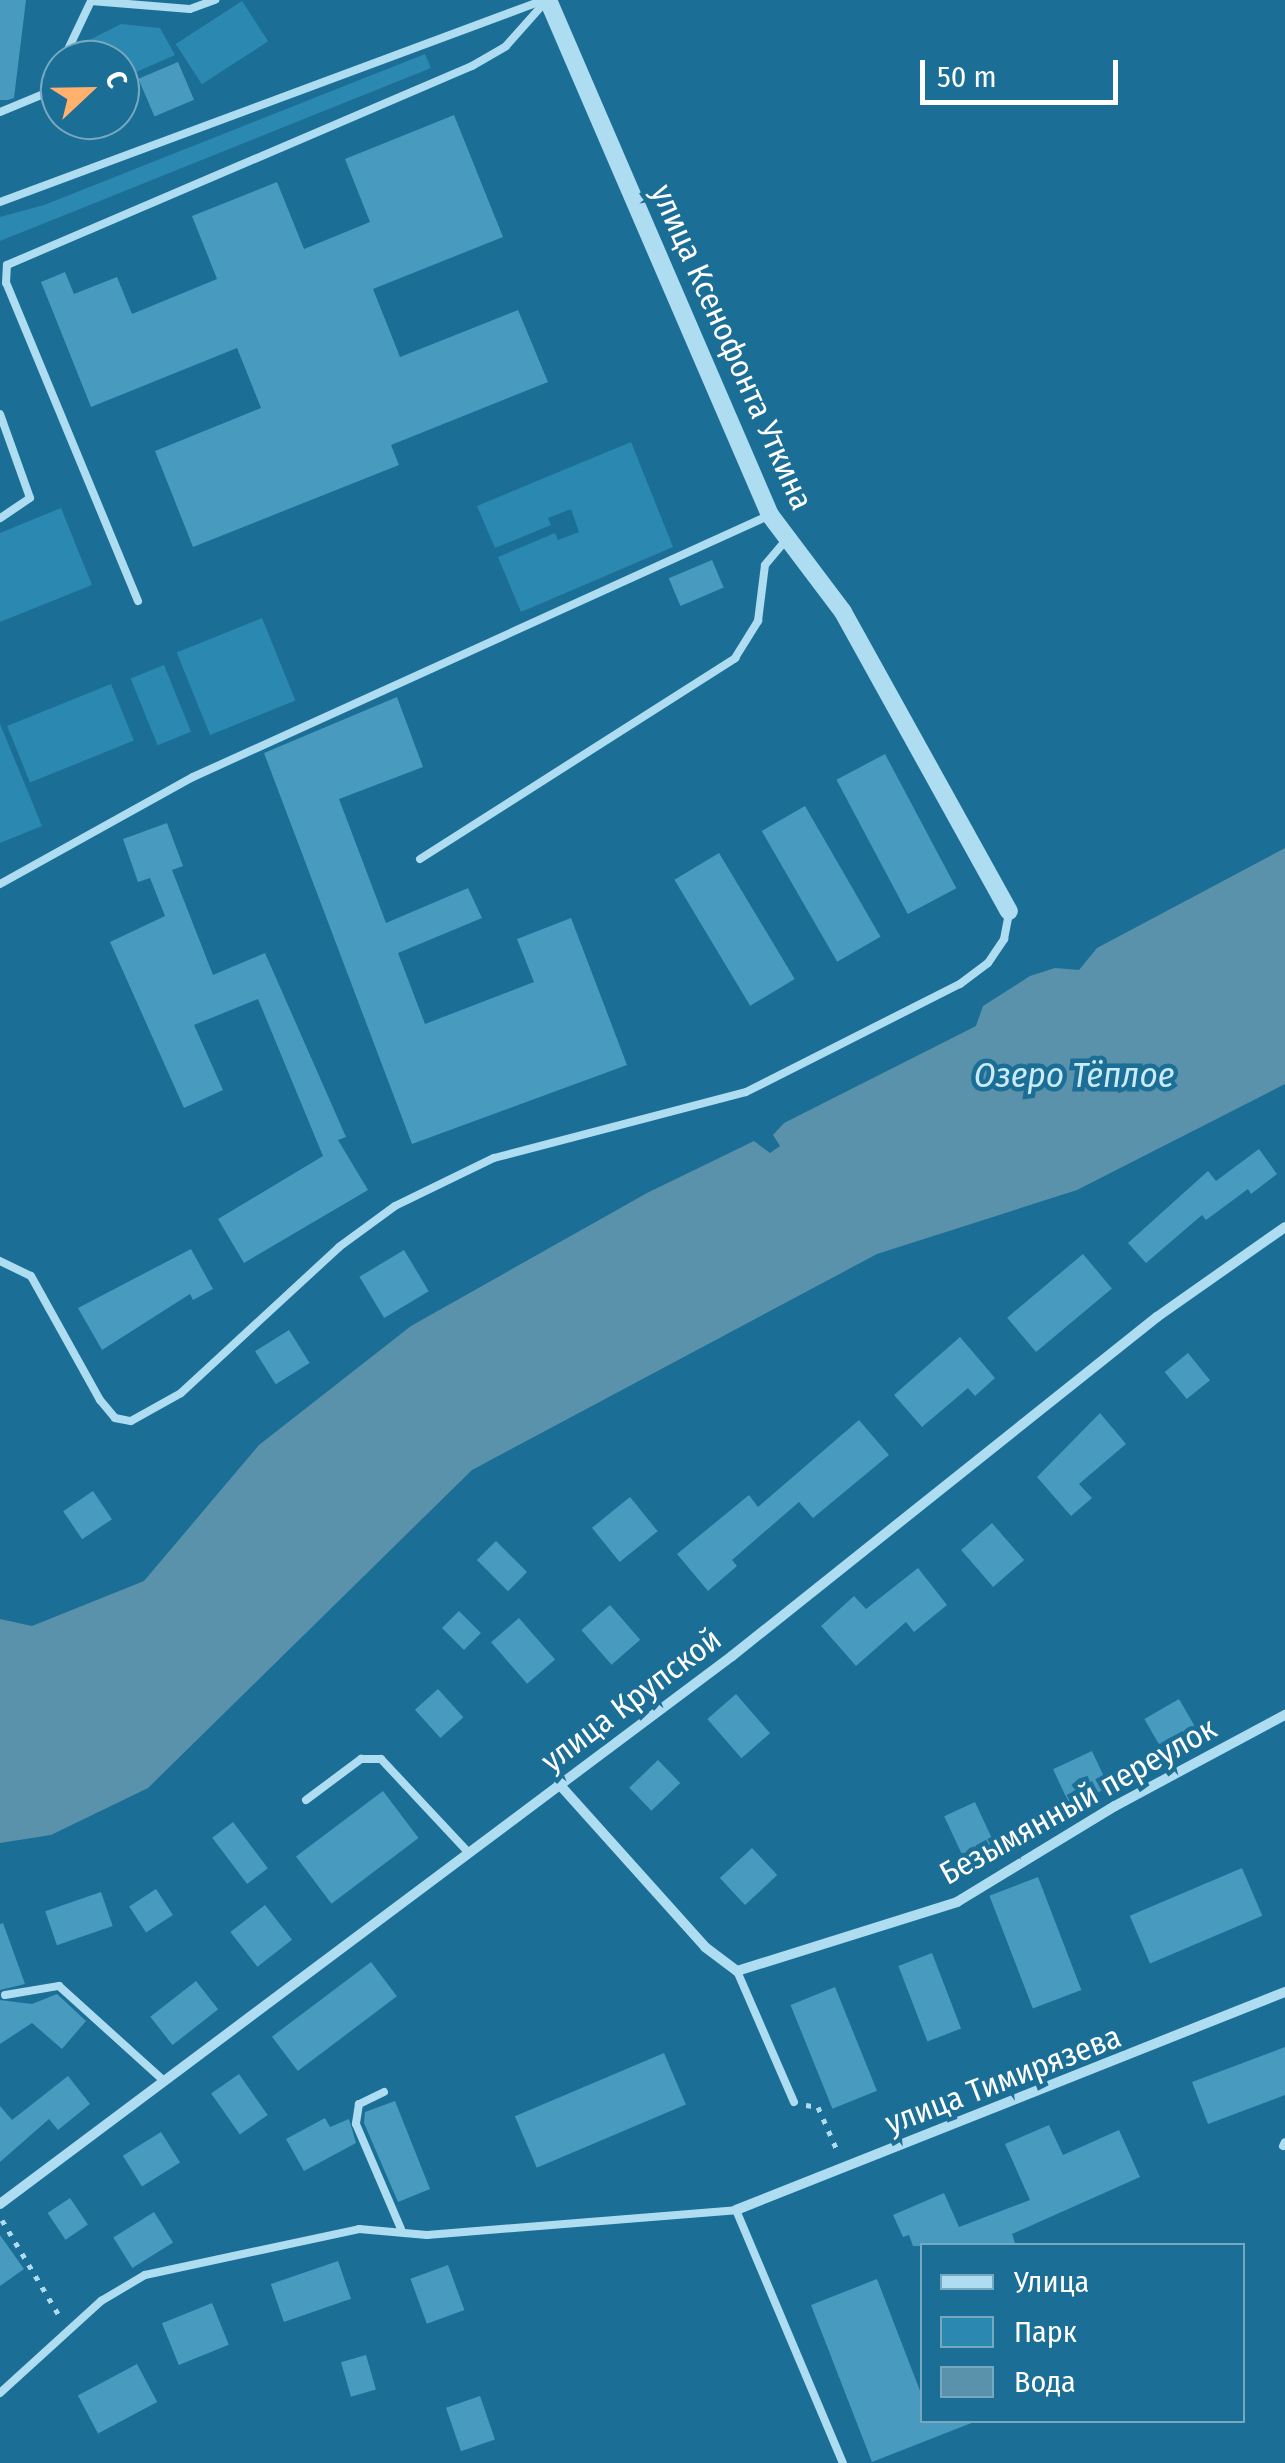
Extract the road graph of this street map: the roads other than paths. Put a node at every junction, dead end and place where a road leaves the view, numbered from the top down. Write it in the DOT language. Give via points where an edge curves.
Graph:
graph roads {
  1 [pos="215,0"];
  2 [pos="546,0"];
  3 [pos="72,40"];
  4 [pos="40,96"];
  5 [pos="0,112"];
  6 [pos="0,202"];
  7 [pos="0,414"];
  8 [pos="770,515"];
  9 [pos="0,518"];
  10 [pos="786,540"];
  11 [pos="138,601"];
  12 [pos="420,859"];
  13 [pos="0,884"];
  14 [pos="1009,911"];
  15 [pos="1285,1227"];
  16 [pos="0,1261"];
  17 [pos="1285,1714"];
  18 [pos="560,1784"];
  19 [pos="306,1800"];
  20 [pos="468,1852"];
  21 [pos="737,1971"];
  22 [pos="1285,1994"];
  23 [pos="6,1995"];
  24 [pos="164,2081"];
  25 [pos="384,2092"];
  26 [pos="794,2102"];
  27 [pos="0,2204"];
  28 [pos="736,2210"];
  29 [pos="401,2229"];
  30 [pos="0,2393"];
  31 [pos="843,2463"];
  1 -- 3 [label="lane" via="190,10 91,1"];
  2 -- 6 [label="lane"];
  2 -- 8 [label="street, улица Ксенофонта Уткина"];
  2 -- 11 [label="lane" via="506,46 472,66 7,266 6,283"];
  4 -- 5 [label="lane"];
  7 -- 9 [label="lane" via="30,498"];
  8 -- 10 [label="street, улица Ксенофонта Уткина"];
  8 -- 13 [label="lane" via="193,777"];
  10 -- 12 [label="lane" via="765,565 758,621 735,658"];
  10 -- 14 [label="street, улица Ксенофонта Уткина" via="844,612"];
  14 -- 16 [label="lane" via="1004,939 988,964 960,984 746,1092 494,1158 395,1206 339,1247 181,1393 131,1421 115,1418 100,1400 31,1276"];
  15 -- 18 [label="street, улица Крупской" via="1157,1317 732,1656"];
  17 -- 21 [label="street, Безымянный переулок" via="957,1902"];
  18 -- 20 [label="street, улица Крупской"];
  18 -- 21 [label="street" via="705,1946"];
  19 -- 20 [label="lane" via="360,1759 380,1759"];
  20 -- 24 [label="street, улица Крупской"];
  21 -- 26 [label="lane"];
  22 -- 28 [label="street, улица Тимирязева"];
  23 -- 24 [label="lane" via="58,1986"];
  24 -- 27 [label="street, улица Крупской"];
  25 -- 29 [label="lane" via="359,2104 356,2124"];
  28 -- 29 [label="lane" via="427,2234"];
  28 -- 31 [label="lane"];
  29 -- 30 [label="lane" via="359,2229 145,2275 120,2286"];
}
